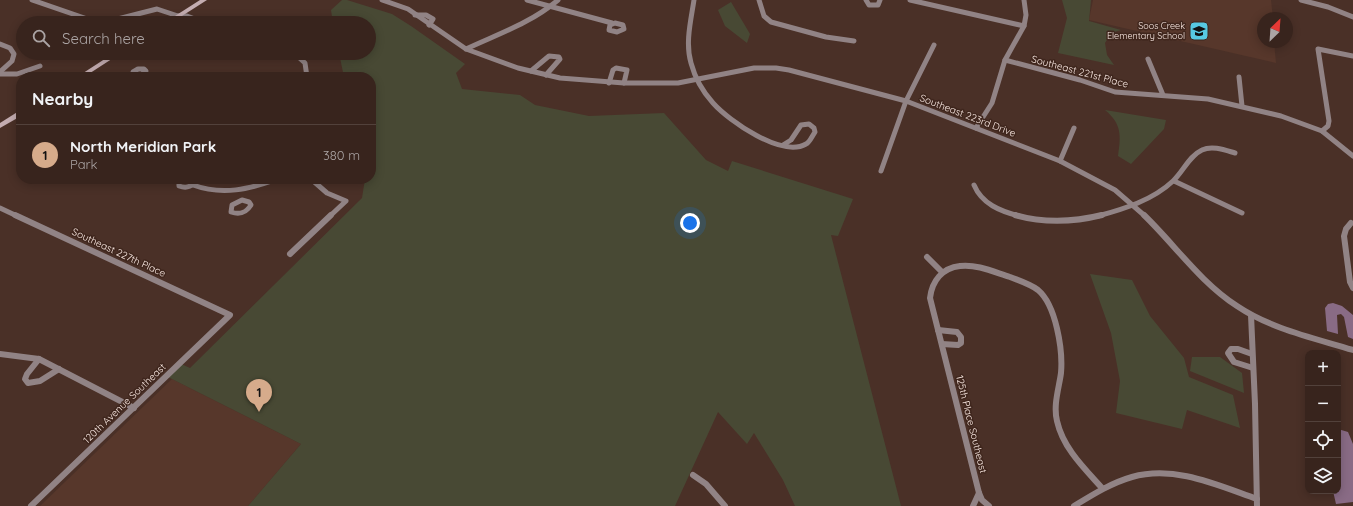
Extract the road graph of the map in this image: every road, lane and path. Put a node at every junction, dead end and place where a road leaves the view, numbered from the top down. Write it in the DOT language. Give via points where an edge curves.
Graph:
graph roads {
  1 [pos="32,0"];
  2 [pos="204,0"];
  3 [pos="382,0"];
  4 [pos="527,0"];
  5 [pos="558,0"];
  6 [pos="694,0"];
  7 [pos="759,0"];
  8 [pos="866,0"];
  9 [pos="880,0"];
  10 [pos="910,0"];
  11 [pos="1024,0"];
  12 [pos="1301,0"];
  13 [pos="552,6"];
  14 [pos="79,16"];
  15 [pos="129,16"];
  16 [pos="178,16"];
  17 [pos="187,16"];
  18 [pos="1353,17"];
  19 [pos="612,23"];
  20 [pos="1024,26"];
  21 [pos="854,41"];
  22 [pos="0,44"];
  23 [pos="934,45"];
  24 [pos="466,49"];
  25 [pos="1353,56"];
  26 [pos="1148,59"];
  27 [pos="107,60"];
  28 [pos="303,60"];
  29 [pos="1005,60"];
  30 [pos="40,66"];
  31 [pos="531,71"];
  32 [pos="23,72"];
  33 [pos="88,72"];
  34 [pos="308,72"];
  35 [pos="0,73"];
  36 [pos="16,74"];
  37 [pos="546,75"];
  38 [pos="1239,77"];
  39 [pos="697,80"];
  40 [pos="609,83"];
  41 [pos="624,84"];
  42 [pos="1163,95"];
  43 [pos="906,101"];
  44 [pos="1242,106"];
  45 [pos="16,116"];
  46 [pos="0,126"];
  47 [pos="976,128"];
  48 [pos="1074,128"];
  49 [pos="1322,131"];
  50 [pos="783,146"];
  51 [pos="1235,153"];
  52 [pos="1353,156"];
  53 [pos="1060,161"];
  54 [pos="881,172"];
  55 [pos="1174,180"];
  56 [pos="179,184"];
  57 [pos="263,184"];
  58 [pos="317,184"];
  59 [pos="193,185"];
  60 [pos="974,185"];
  61 [pos="243,191"];
  62 [pos="242,200"];
  63 [pos="1133,205"];
  64 [pos="0,208"];
  65 [pos="1242,213"];
  66 [pos="1351,224"];
  67 [pos="290,254"];
  68 [pos="927,257"];
  69 [pos="942,272"];
  70 [pos="1353,288"];
  71 [pos="230,315"];
  72 [pos="1251,315"];
  73 [pos="938,330"];
  74 [pos="942,344"];
  75 [pos="1353,350"];
  76 [pos="0,354"];
  77 [pos="1252,354"];
  78 [pos="39,359"];
  79 [pos="1253,368"];
  80 [pos="59,369"];
  81 [pos="134,408"];
  82 [pos="694,475"];
  83 [pos="1102,488"];
  84 [pos="979,494"];
  85 [pos="1257,502"];
  86 [pos="31,506"];
  87 [pos="725,506"];
  88 [pos="973,506"];
  89 [pos="989,506"];
  90 [pos="1074,506"];
  1 -- 14 [label="street"];
  2 -- 16 [label="main road"];
  3 -- 24 [label="street, Southeast 223rd Drive" via="402,6"];
  4 -- 13 [label="street"];
  5 -- 13 [label="street"];
  6 -- 39 [label="street" via="688,46"];
  7 -- 21 [label="street" via="764,16 777,24 826,37"];
  8 -- 9 [label="street" via="874,6 878,5"];
  10 -- 20 [label="street"];
  11 -- 20 [label="street"];
  12 -- 18 [label="street"];
  13 -- 19 [label="street"];
  13 -- 24 [label="street" via="529,22"];
  15 -- 16 [label="street" via="152,10"];
  16 -- 17 [label="street"];
  20 -- 29 [label="street"];
  22 -- 35 [label="street" via="10,48 14,54 12,61"];
  23 -- 43 [label="street"];
  24 -- 31 [label="street, Southeast 223rd Drive"];
  25 -- 49 [label="street" via="1318,49 1329,120 1328,126"];
  26 -- 42 [label="street"];
  27 -- 33 [label="main road"];
  28 -- 34 [label="street"];
  29 -- 42 [label="street, Southeast 221st Place" via="1115,92"];
  29 -- 47 [label="street" via="992,103"];
  30 -- 32 [label="street"];
  31 -- 37 [label="street, Southeast 223rd Drive"];
  31 -- 37 [label="street" via="549,56 559,57 560,60"];
  35 -- 36 [label="street"];
  37 -- 40 [label="street, Southeast 223rd Drive"];
  38 -- 44 [label="street"];
  39 -- 41 [label="street, Southeast 223rd Drive"];
  39 -- 43 [label="street, Southeast 223rd Drive" via="746,69 776,68"];
  39 -- 50 [label="street" via="713,103 744,130"];
  40 -- 41 [label="street, Southeast 223rd Drive"];
  40 -- 41 [label="street" via="616,68 627,70"];
  42 -- 44 [label="street, Southeast 221st Place" via="1208,99"];
  43 -- 47 [label="street, Southeast 223rd Drive"];
  43 -- 54 [label="street"];
  44 -- 49 [label="street, Southeast 221st Place" via="1281,116"];
  45 -- 46 [label="main road"];
  47 -- 53 [label="street, Southeast 223rd Drive"];
  48 -- 53 [label="street"];
  49 -- 52 [label="street, Southeast 221st Place"];
  50 -- 50 [label="street" via="791,140 800,125 810,124 814,128 815,132 808,143 794,147"];
  51 -- 55 [label="street" via="1214,148 1204,150 1196,154"];
  53 -- 63 [label="street, Southeast 223rd Drive" via="1115,190"];
  55 -- 63 [label="street"];
  55 -- 65 [label="street"];
  56 -- 59 [label="street" via="185,188"];
  57 -- 61 [label="street"];
  58 -- 67 [label="street" via="327,193 346,201"];
  59 -- 61 [label="street" via="213,191"];
  60 -- 63 [label="street" via="985,202 998,209 1029,218 1088,218"];
  61 -- 62 [label="street"];
  63 -- 72 [label="street, Southeast 223rd Drive" via="1205,281"];
  64 -- 71 [label="street, Southeast 227th Place"];
  66 -- 70 [label="street" via="1344,236"];
  68 -- 69 [label="street"];
  69 -- 73 [label="street, 125th Place Southeast" via="934,281 930,298"];
  69 -- 83 [label="street" via="948,268 974,266 1014,278 1045,295 1054,316 1061,352 1055,408 1058,422 1072,454"];
  71 -- 81 [label="street, 120th Avenue Southeast"];
  72 -- 75 [label="street, Southeast 223rd Drive" via="1287,330"];
  72 -- 77 [label="street"];
  73 -- 74 [label="street, 125th Place Southeast"];
  73 -- 74 [label="street" via="957,332 961,337 961,343 958,345"];
  74 -- 84 [label="street, 125th Place Southeast"];
  76 -- 78 [label="street"];
  77 -- 79 [label="street"];
  77 -- 79 [label="street" via="1234,349 1228,353 1234,362"];
  78 -- 80 [label="street"];
  78 -- 80 [label="street" via="27,374 25,379 28,383 40,381"];
  79 -- 85 [label="street"];
  80 -- 81 [label="street"];
  81 -- 86 [label="street, 120th Avenue Southeast"];
  82 -- 87 [label="street" via="706,484"];
  83 -- 85 [label="street" via="1133,476 1154,472 1177,474"];
  83 -- 90 [label="street"];
  84 -- 88 [label="street"];
  84 -- 89 [label="street, 125th Place Southeast"];
}
